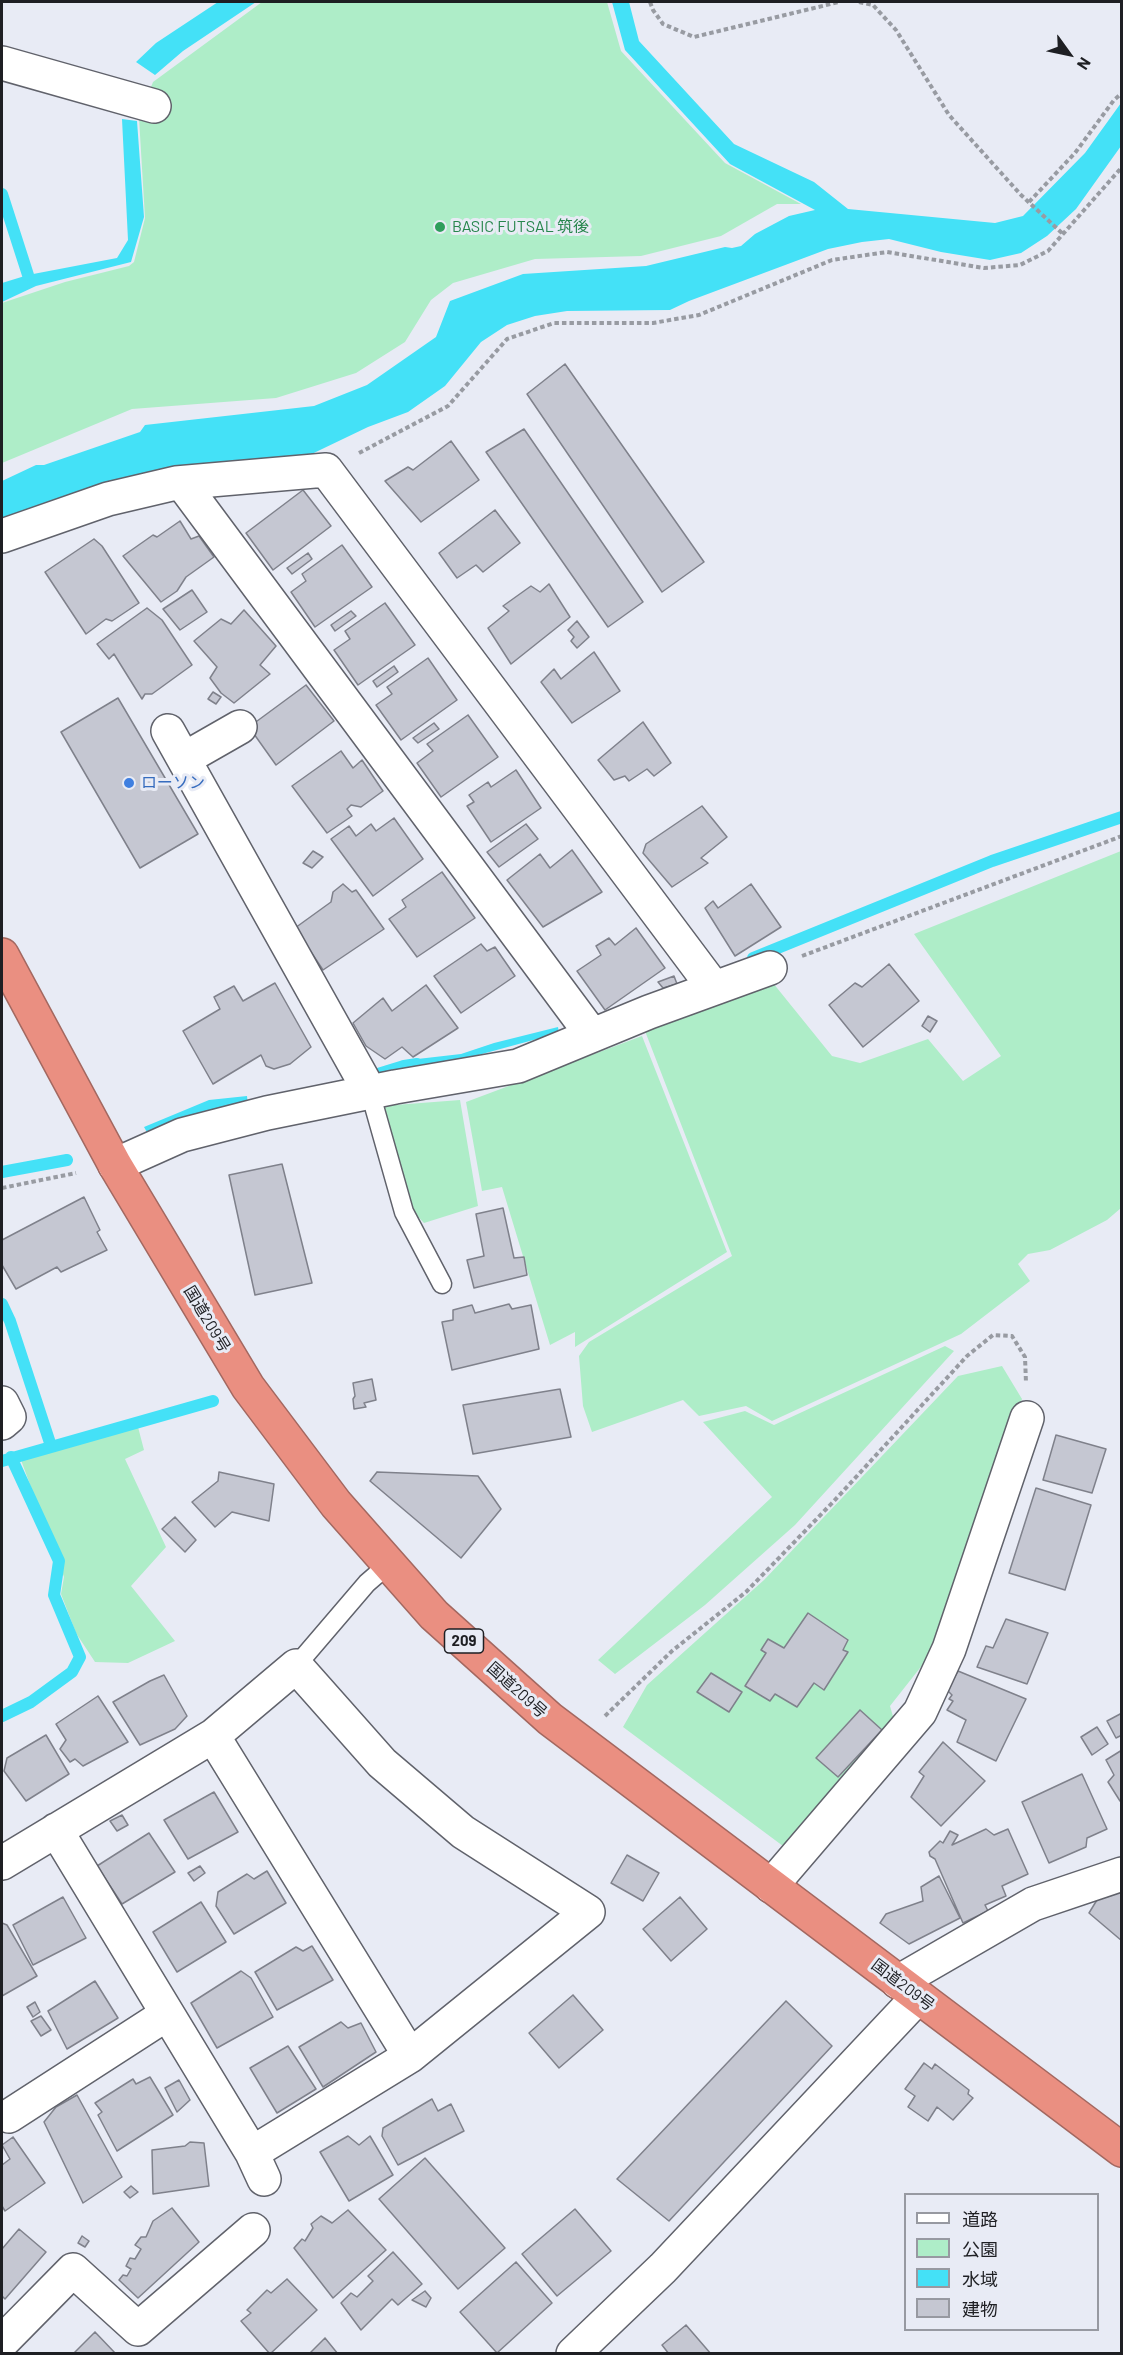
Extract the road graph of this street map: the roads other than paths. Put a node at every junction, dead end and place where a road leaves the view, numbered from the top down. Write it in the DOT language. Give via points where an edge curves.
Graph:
graph roads {
  1 [pos="2,63"];
  2 [pos="154,106"];
  3 [pos="182,483"];
  4 [pos="2,536"];
  5 [pos="240,727"];
  6 [pos="168,731"];
  7 [pos="184,759"];
  8 [pos="2,955"];
  9 [pos="770,968"];
  10 [pos="714,988"];
  11 [pos="592,1035"];
  12 [pos="370,1092"];
  13 [pos="115,1165"];
  14 [pos="442,1284"];
  15 [pos="2,1403"];
  16 [pos="1027,1418"];
  17 [pos="2,1423"];
  18 [pos="389,1564"];
  19 [pos="296,1666"];
  20 [pos="213,1736"];
  21 [pos="56,1830"];
  22 [pos="2,1863"];
  23 [pos="1122,1874"];
  24 [pos="771,1886"];
  25 [pos="908,1989"];
  26 [pos="167,2014"];
  27 [pos="410,2056"];
  28 [pos="9,2116"];
  29 [pos="1122,2150"];
  30 [pos="253,2230"];
  31 [pos="2,2342"];
  32 [pos="573,2354"];
  1 -- 2 [label="street"];
  3 -- 4 [label="street" via="108,499"];
  3 -- 10 [label="street" via="326,470"];
  3 -- 11 [label="street"];
  5 -- 7 [label="street"];
  6 -- 7 [label="street"];
  7 -- 12 [label="street"];
  8 -- 13 [label="highway, 国道209号 / 209"];
  9 -- 10 [label="street"];
  10 -- 11 [label="street"];
  11 -- 12 [label="street" via="518,1066"];
  12 -- 13 [label="street" via="182,1135"];
  12 -- 14 [label="lane" via="404,1212"];
  13 -- 18 [label="highway, 国道209号 / 209" via="248,1387 336,1504"];
  15 -- 17 [label="street" via="9,1417"];
  16 -- 24 [label="street" via="949,1649 920,1712"];
  18 -- 19 [label="lane"];
  18 -- 24 [label="highway, 国道209号 / 209" via="434,1614 550,1719"];
  19 -- 20 [label="street"];
  19 -- 27 [label="street" via="382,1763 463,1832 588,1912"];
  20 -- 21 [label="street"];
  20 -- 27 [label="street"];
  21 -- 22 [label="street"];
  21 -- 26 [label="street"];
  23 -- 25 [label="street" via="1033,1904"];
  24 -- 25 [label="highway, 国道209号 / 209"];
  25 -- 29 [label="highway, 国道209号 / 209"];
  25 -- 32 [label="street" via="663,2268"];
  26 -- 27 [label="street" via="258,2166"];
  26 -- 28 [label="street"];
  30 -- 31 [label="street" via="138,2329 73,2270"];
}
